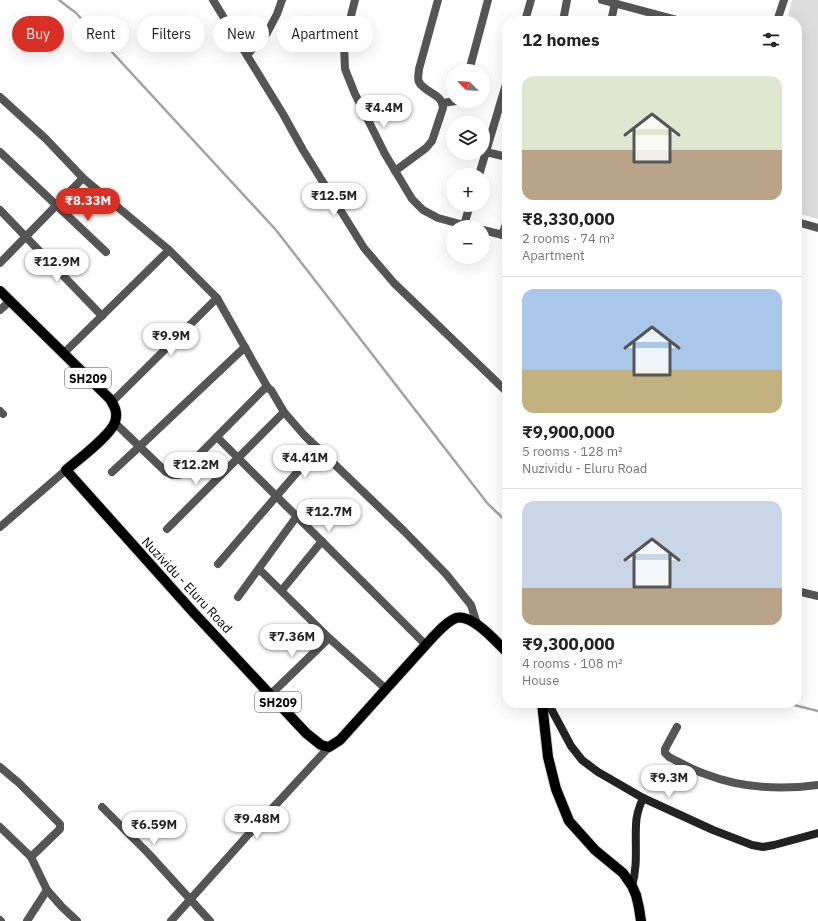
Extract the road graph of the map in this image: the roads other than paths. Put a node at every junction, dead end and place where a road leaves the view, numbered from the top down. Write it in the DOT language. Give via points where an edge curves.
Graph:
graph roads {
  1 [pos="213,0"];
  2 [pos="282,0"];
  3 [pos="355,0"];
  4 [pos="438,0"];
  5 [pos="488,0"];
  6 [pos="532,0"];
  7 [pos="567,0"];
  8 [pos="602,0"];
  9 [pos="784,0"];
  10 [pos="615,3"];
  11 [pos="527,16"];
  12 [pos="563,16"];
  13 [pos="612,16"];
  14 [pos="663,16"];
  15 [pos="779,16"];
  16 [pos="247,55"];
  17 [pos="471,64"];
  18 [pos="0,96"];
  19 [pos="502,97"];
  20 [pos="443,103"];
  21 [pos="446,103"];
  22 [pos="490,138"];
  23 [pos="0,152"];
  24 [pos="490,153"];
  25 [pos="502,156"];
  26 [pos="395,171"];
  27 [pos="83,178"];
  28 [pos="56,206"];
  29 [pos="0,210"];
  30 [pos="446,220"];
  31 [pos="802,223"];
  32 [pos="818,228"];
  33 [pos="490,232"];
  34 [pos="502,235"];
  35 [pos="26,236"];
  36 [pos="169,250"];
  37 [pos="106,252"];
  38 [pos="0,263"];
  39 [pos="0,291"];
  40 [pos="217,298"];
  41 [pos="10,301"];
  42 [pos="0,310"];
  43 [pos="102,316"];
  44 [pos="244,347"];
  45 [pos="63,354"];
  46 [pos="502,387"];
  47 [pos="268,388"];
  48 [pos="112,402"];
  49 [pos="284,412"];
  50 [pos="115,423"];
  51 [pos="217,437"];
  52 [pos="139,447"];
  53 [pos="318,448"];
  54 [pos="238,458"];
  55 [pos="66,470"];
  56 [pos="112,472"];
  57 [pos="277,496"];
  58 [pos="297,516"];
  59 [pos="0,527"];
  60 [pos="167,528"];
  61 [pos="322,541"];
  62 [pos="218,564"];
  63 [pos="259,569"];
  64 [pos="282,590"];
  65 [pos="802,592"];
  66 [pos="818,596"];
  67 [pos="238,597"];
  68 [pos="477,624"];
  69 [pos="328,638"];
  70 [pos="426,645"];
  71 [pos="502,647"];
  72 [pos="386,689"];
  73 [pos="271,694"];
  74 [pos="543,708"];
  75 [pos="551,708"];
  76 [pos="677,727"];
  77 [pos="330,747"];
  78 [pos="0,767"];
  79 [pos="818,785"];
  80 [pos="643,798"];
  81 [pos="102,807"];
  82 [pos="0,827"];
  83 [pos="818,833"];
  84 [pos="31,857"];
  85 [pos="632,886"];
  86 [pos="47,890"];
  87 [pos="190,900"];
  88 [pos="27,921"];
  89 [pos="77,921"];
  90 [pos="171,921"];
  91 [pos="210,921"];
  92 [pos="640,921"];
  1 -- 16 [label="street"];
  2 -- 16 [label="street" via="267,33"];
  3 -- 26 [label="street" via="344,43 345,69 355,94"];
  4 -- 20 [label="street" via="418,77 420,82"];
  5 -- 17 [label="street"];
  6 -- 11 [label="street"];
  7 -- 12 [label="street"];
  8 -- 10 [label="street"];
  9 -- 15 [label="street"];
  10 -- 13 [label="street"];
  10 -- 14 [label="street"];
  16 -- 46 [label="street" via="364,248 394,283"];
  18 -- 27 [label="street"];
  19 -- 22 [label="street"];
  20 -- 21 [label="street"];
  20 -- 26 [label="street" via="432,141"];
  23 -- 28 [label="street"];
  24 -- 25 [label="street"];
  26 -- 30 [label="street" via="412,199 423,210"];
  27 -- 28 [label="street"];
  27 -- 36 [label="street"];
  28 -- 35 [label="street"];
  28 -- 37 [label="street"];
  29 -- 35 [label="street"];
  31 -- 32 [label="street"];
  33 -- 34 [label="street"];
  35 -- 38 [label="street"];
  35 -- 43 [label="street"];
  36 -- 40 [label="street"];
  36 -- 43 [label="street"];
  39 -- 41 [label="main road, SH209"];
  40 -- 44 [label="street"];
  40 -- 48 [label="street"];
  41 -- 42 [label="street"];
  41 -- 45 [label="main road, SH209"];
  43 -- 45 [label="street"];
  44 -- 47 [label="street"];
  44 -- 52 [label="street"];
  45 -- 48 [label="main road, SH209"];
  47 -- 49 [label="street"];
  47 -- 51 [label="street" via="264,389"];
  48 -- 50 [label="main road, SH209" via="116,413"];
  49 -- 53 [label="street"];
  49 -- 54 [label="street"];
  50 -- 52 [label="street"];
  50 -- 55 [label="main road" via="102,439"];
  51 -- 52 [label="street" via="175,476 166,472"];
  51 -- 54 [label="street"];
  52 -- 56 [label="street"];
  53 -- 57 [label="street"];
  53 -- 68 [label="street" via="446,574 471,605"];
  54 -- 57 [label="street"];
  54 -- 60 [label="street"];
  55 -- 59 [label="street"];
  55 -- 73 [label="main road, Nuzividu - Eluru Road / SH209" via="193,612"];
  57 -- 58 [label="street"];
  57 -- 62 [label="street"];
  58 -- 61 [label="street"];
  58 -- 63 [label="street"];
  61 -- 64 [label="street"];
  61 -- 70 [label="street"];
  63 -- 64 [label="street"];
  63 -- 67 [label="street"];
  64 -- 69 [label="street"];
  65 -- 66 [label="street"];
  68 -- 70 [label="main road" via="468,619 457,618 447,624"];
  68 -- 71 [label="main road"];
  69 -- 72 [label="street"];
  69 -- 73 [label="street"];
  70 -- 72 [label="main road"];
  72 -- 77 [label="main road" via="340,740"];
  73 -- 77 [label="main road, Nuzividu - Eluru Road / SH209" via="306,733 321,745"];
  74 -- 85 [label="main road" via="556,789 570,821 595,850 623,873"];
  75 -- 80 [label="main road" via="571,746 582,760"];
  76 -- 79 [label="street" via="665,753 704,774 742,784 795,788"];
  77 -- 87 [label="street"];
  78 -- 84 [label="street" via="60,824 60,829"];
  80 -- 83 [label="main road" via="733,839 752,845 774,845"];
  80 -- 85 [label="main road" via="636,824 636,872"];
  81 -- 87 [label="street"];
  82 -- 84 [label="street"];
  84 -- 86 [label="street"];
  85 -- 92 [label="main road"];
  86 -- 88 [label="street"];
  86 -- 89 [label="street"];
  87 -- 90 [label="street"];
  87 -- 91 [label="street"];
}
